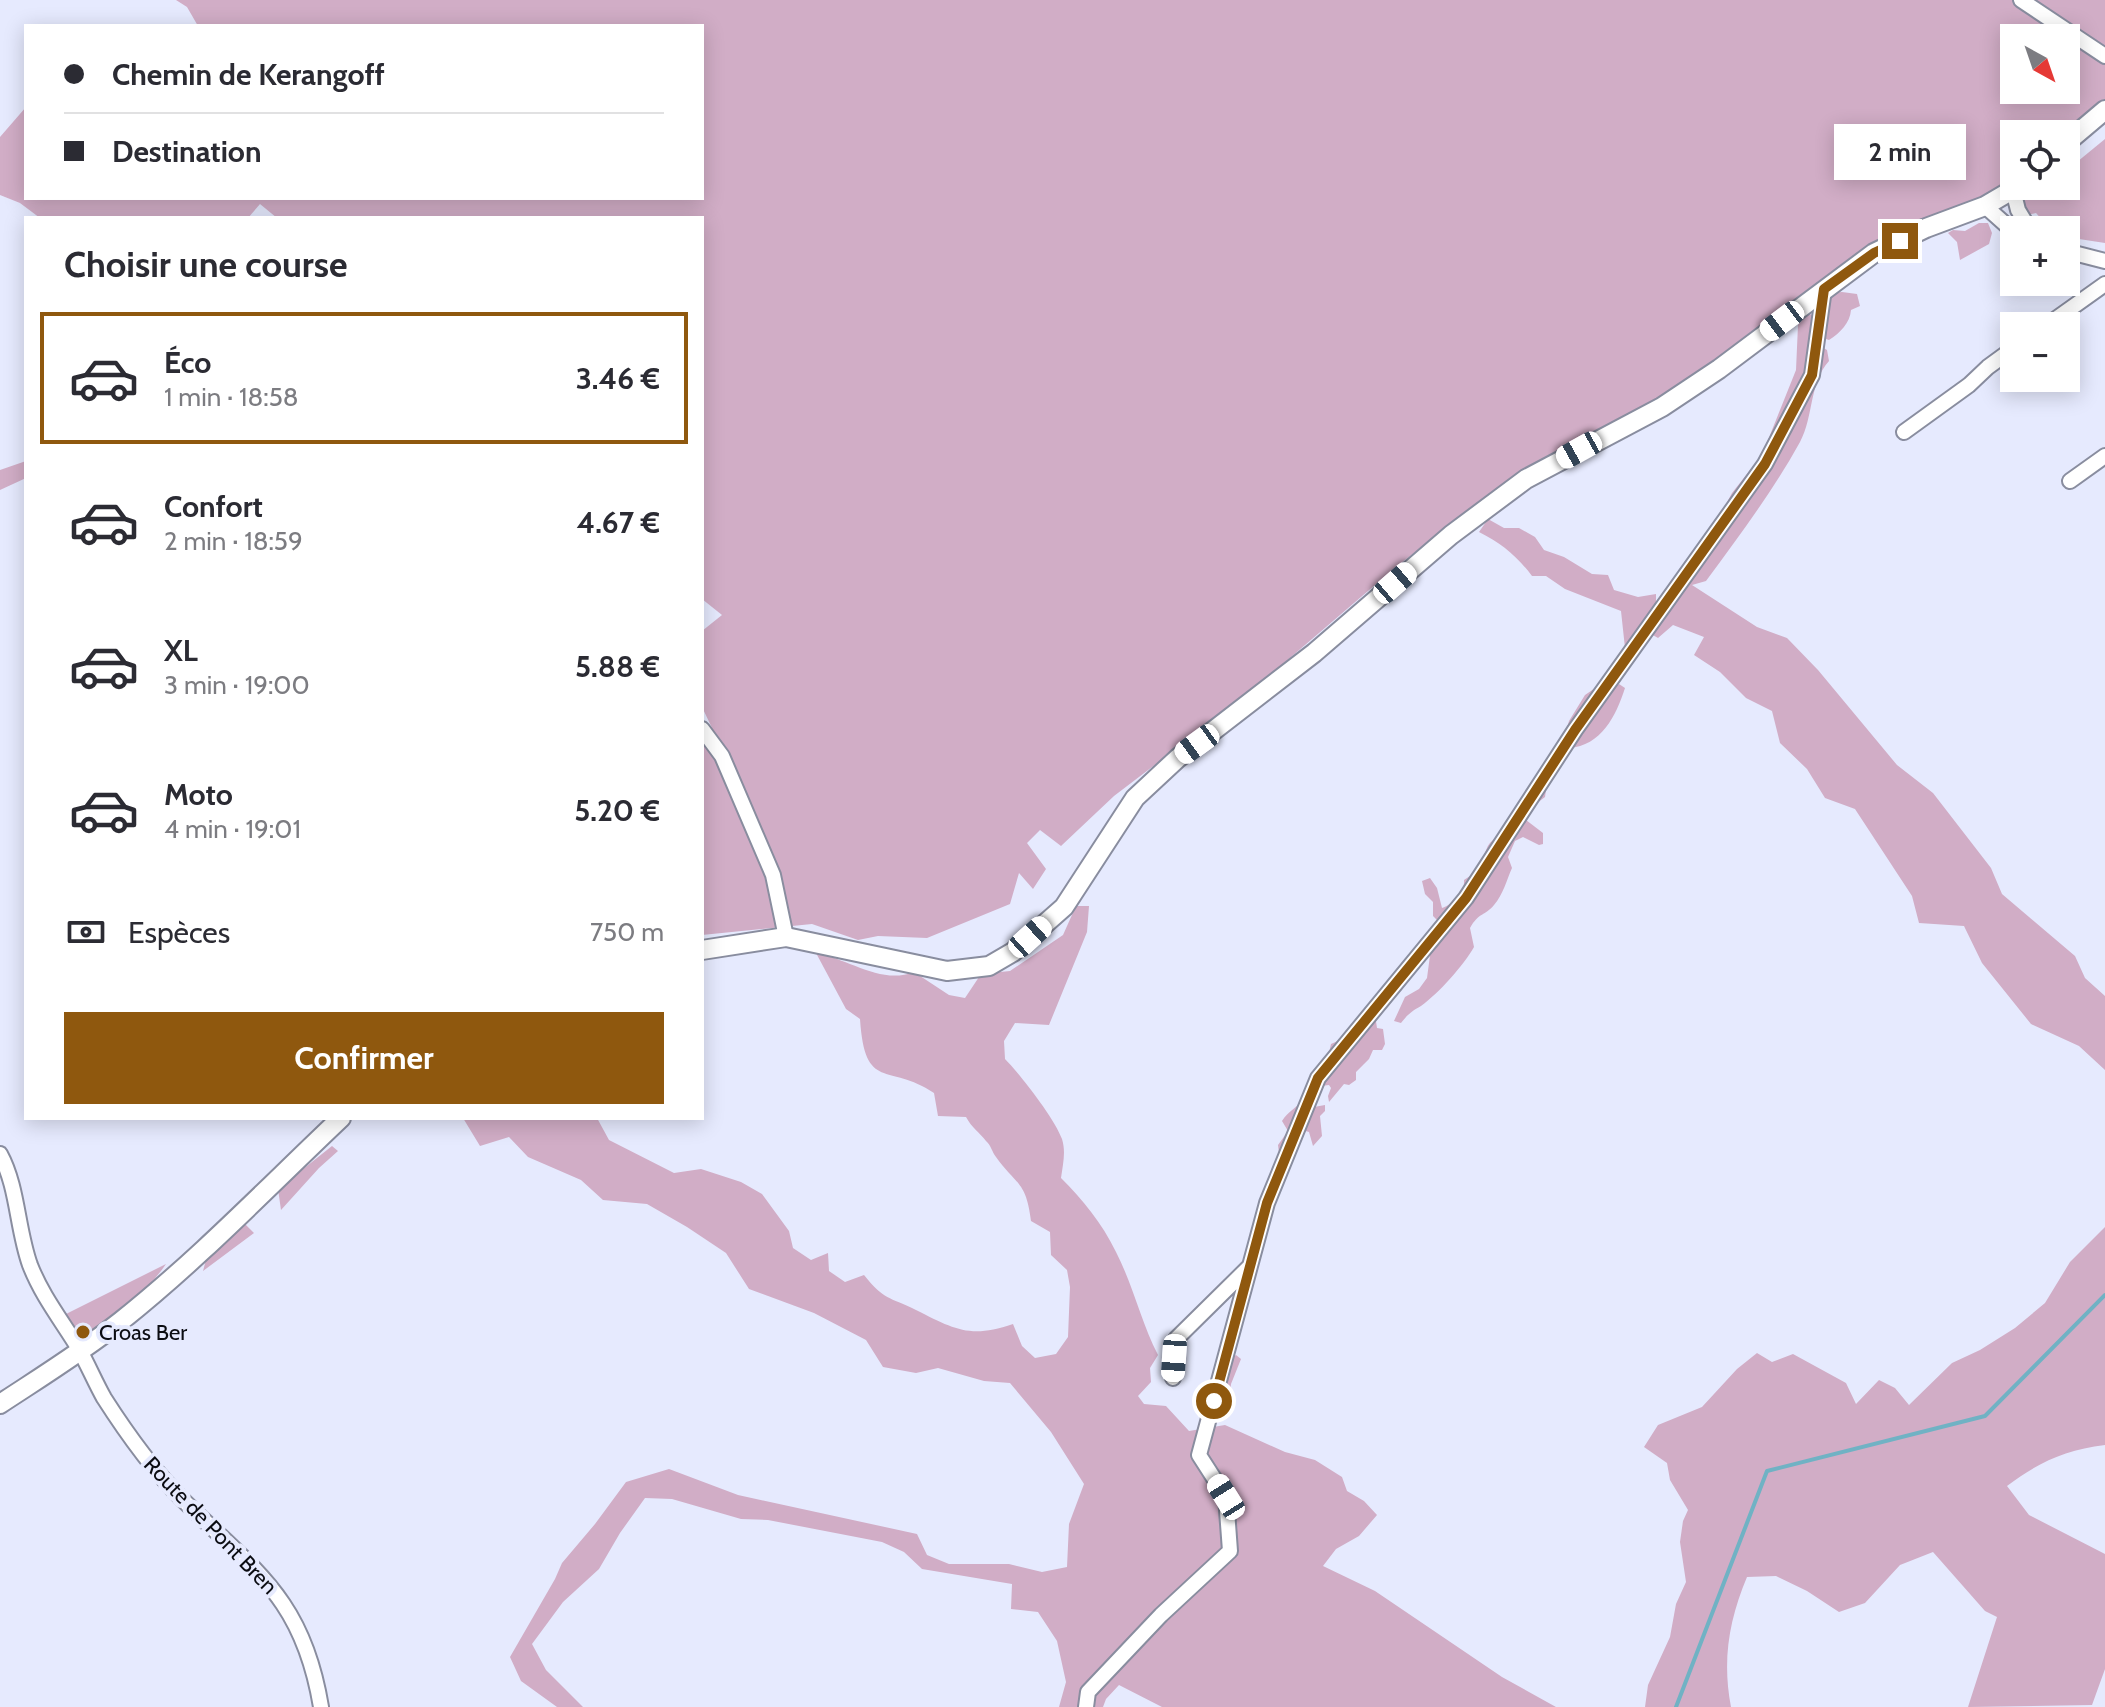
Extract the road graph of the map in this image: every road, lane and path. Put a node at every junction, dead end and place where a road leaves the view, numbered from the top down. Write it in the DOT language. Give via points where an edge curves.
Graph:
graph roads {
  1 [pos="2021,0"];
  2 [pos="2105,56"];
  3 [pos="2105,110"];
  4 [pos="2105,123"];
  5 [pos="2080,131"];
  6 [pos="2080,143"];
  7 [pos="2000,196"];
  8 [pos="1985,206"];
  9 [pos="2000,219"];
  10 [pos="2080,255"];
  11 [pos="2105,261"];
  12 [pos="2105,284"];
  13 [pos="1824,289"];
  14 [pos="2066,312"];
  15 [pos="2000,358"];
  16 [pos="1904,432"];
  17 [pos="2105,456"];
  18 [pos="2070,481"];
  19 [pos="704,732"];
  20 [pos="786,937"];
  21 [pos="704,950"];
  22 [pos="339,1120"];
  23 [pos="0,1154"];
  24 [pos="1250,1266"];
  25 [pos="80,1352"];
  26 [pos="1173,1378"];
  27 [pos="0,1404"];
  28 [pos="321,1707"];
  29 [pos="1086,1707"];
  1 -- 2 [label="street"];
  3 -- 5 [label="street"];
  4 -- 6 [label="street"];
  7 -- 8 [label="street"];
  8 -- 9 [label="street"];
  8 -- 13 [label="street" via="1874,253"];
  10 -- 11 [label="street"];
  12 -- 14 [label="street"];
  13 -- 20 [label="street" via="1662,407 1526,479 1178,758 1135,798 1064,907 1013,952 989,966 947,971"];
  13 -- 24 [label="street" via="1812,375 1765,464 1575,730 1466,898 1318,1078 1267,1203"];
  15 -- 16 [label="street"];
  17 -- 18 [label="street"];
  19 -- 20 [label="street" via="722,756 773,875"];
  20 -- 21 [label="street"];
  22 -- 25 [label="street" via="162,1287"];
  23 -- 25 [label="street, Route de Pont Bren" via="39,1288"];
  24 -- 26 [label="street" via="1176,1339"];
  24 -- 29 [label="street" via="1199,1455 1226,1497 1230,1551 1088,1692"];
  25 -- 27 [label="street"];
  25 -- 28 [label="street, Route de Pont Bren" via="103,1396 162,1478 281,1599 309,1655"];
}
